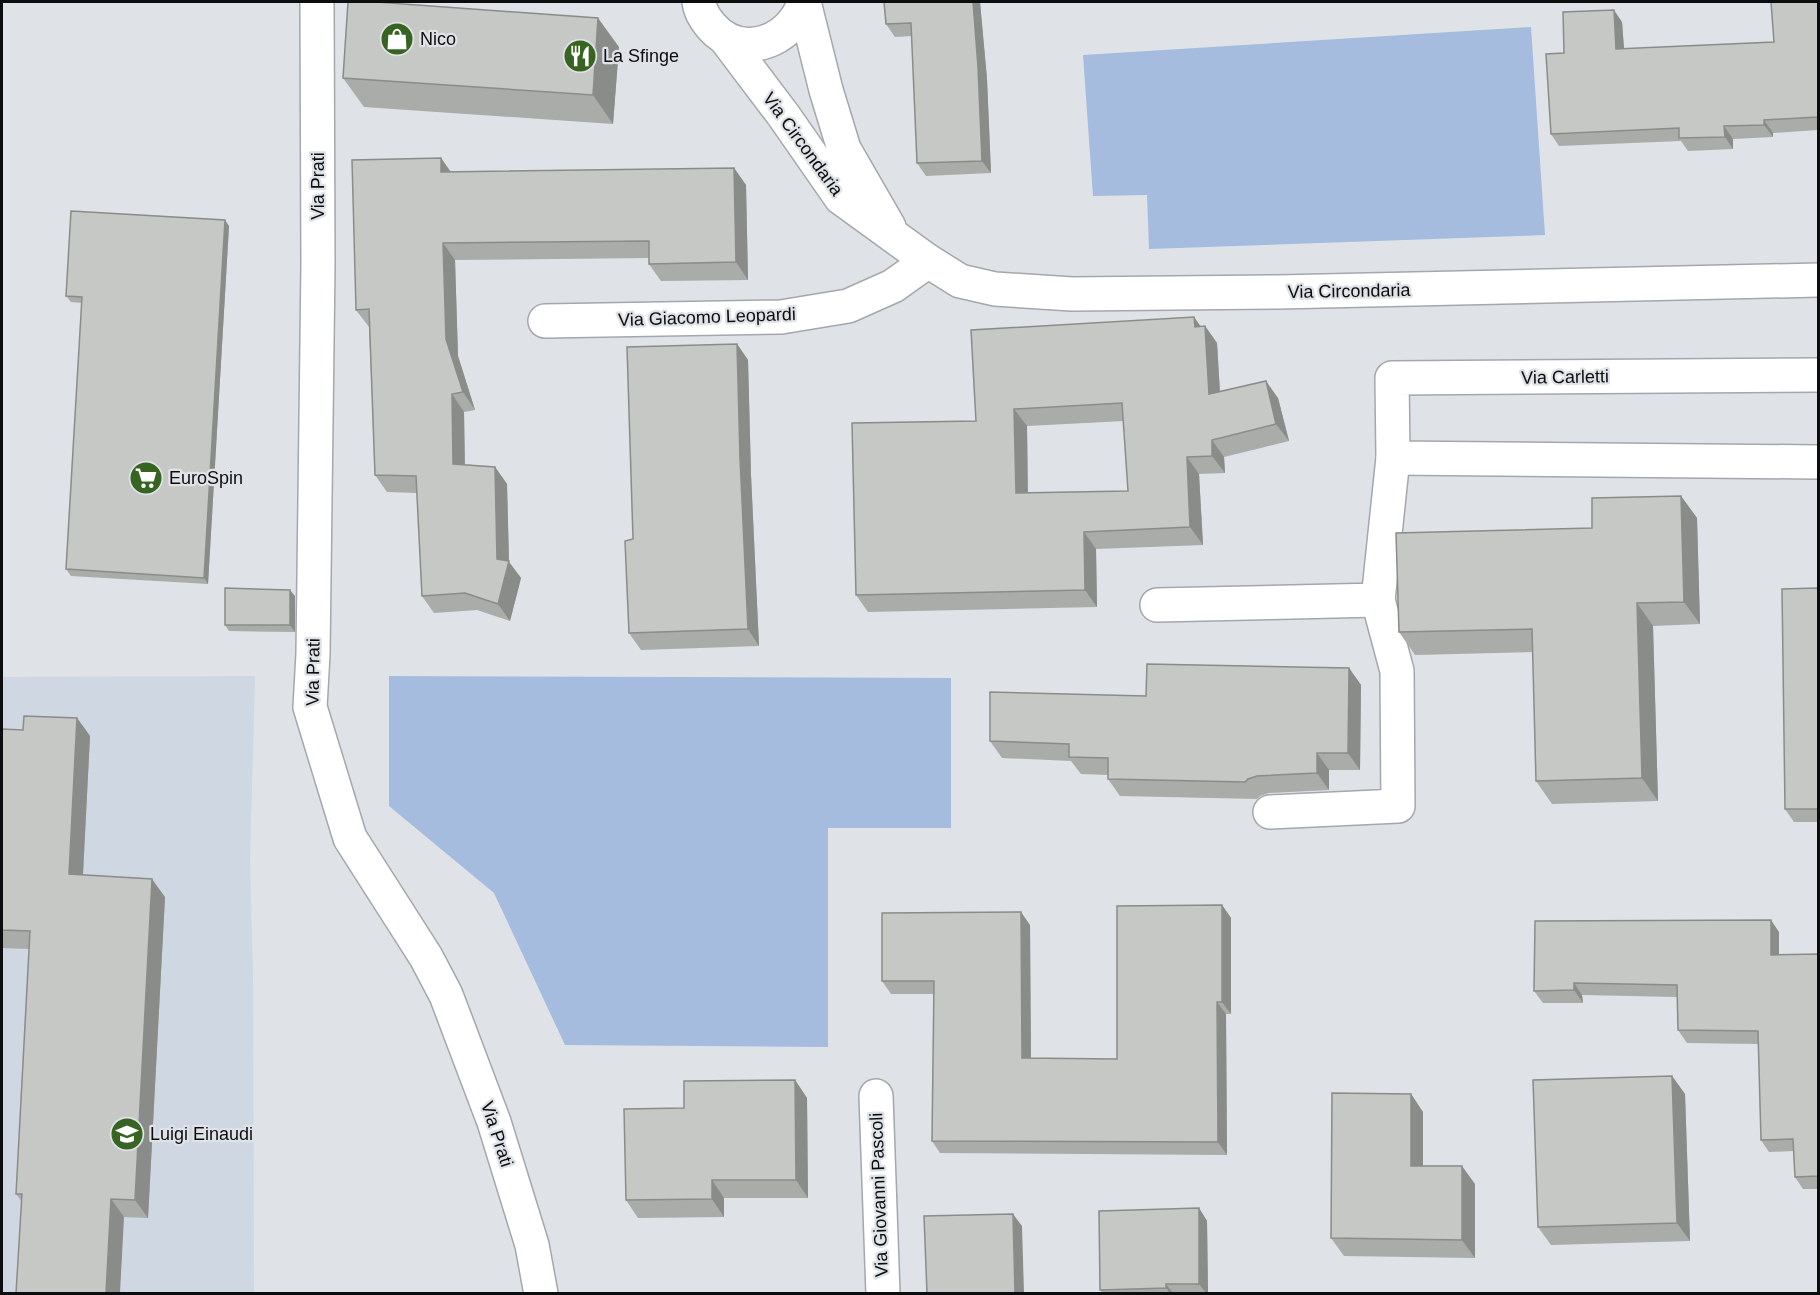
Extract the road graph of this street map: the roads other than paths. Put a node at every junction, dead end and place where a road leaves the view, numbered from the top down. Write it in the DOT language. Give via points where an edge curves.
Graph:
graph roads {
  1 [pos="317,2"];
  2 [pos="804,2"];
  3 [pos="694,3"];
  4 [pos="725,38"];
  5 [pos="895,236"];
  6 [pos="928,261"];
  7 [pos="1818,280"];
  8 [pos="545,321"];
  9 [pos="1818,375"];
  10 [pos="1393,458"];
  11 [pos="1818,462"];
  12 [pos="1378,600"];
  13 [pos="1156,605"];
  14 [pos="1270,812"];
  15 [pos="876,1096"];
  16 [pos="541,1293"];
  17 [pos="883,1293"];
  1 -- 16 [label="street, Via Prati" via="318,264 310,707 350,838 446,995 494,1122 532,1245"];
  2 -- 4 [label="street, Via Circondaria" via="792,25 772,40 754,44"];
  2 -- 5 [label="street, Via Circondaria" via="844,149"];
  3 -- 4 [label="street, Via Circondaria"];
  4 -- 5 [label="street, Via Circondaria" via="841,198"];
  5 -- 6 [label="street, Via Circondaria"];
  6 -- 7 [label="street, Via Circondaria" via="960,280 995,289 1072,294"];
  6 -- 8 [label="street, Via Giacomo Leopardi" via="893,286 848,306 781,317"];
  9 -- 10 [label="street, Via Carletti" via="1392,378"];
  10 -- 11 [label="street"];
  10 -- 12 [label="street, Via Carletti"];
  12 -- 13 [label="street"];
  12 -- 14 [label="street" via="1397,671 1398,806"];
  15 -- 17 [label="street, Via Giovanni Pascoli"];
}
